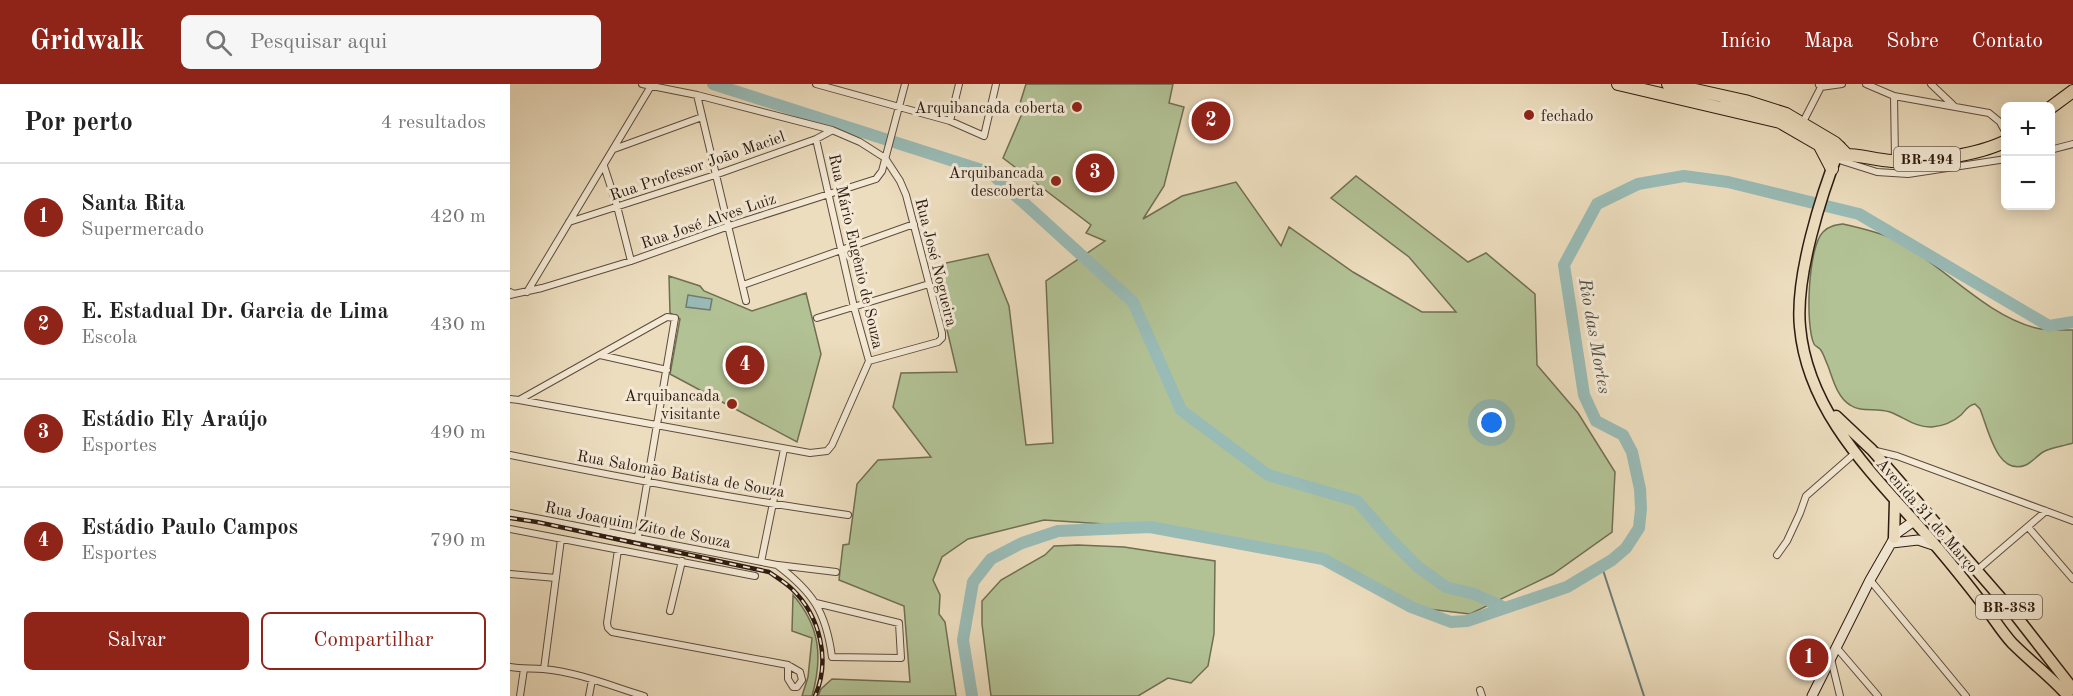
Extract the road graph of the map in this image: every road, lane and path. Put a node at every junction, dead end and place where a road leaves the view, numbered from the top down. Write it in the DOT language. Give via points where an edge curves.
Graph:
graph roads {
  1 [pos="642,84"];
  2 [pos="816,84"];
  3 [pos="905,84"];
  4 [pos="958,84"];
  5 [pos="996,84"];
  6 [pos="1618,84"];
  7 [pos="1641,84"];
  8 [pos="1842,84"];
  9 [pos="1866,84"];
  10 [pos="1931,84"];
  11 [pos="1819,85"];
  12 [pos="651,86"];
  13 [pos="1659,87"];
  14 [pos="2073,91"];
  15 [pos="697,95"];
  16 [pos="1894,96"];
  17 [pos="2055,104"];
  18 [pos="1953,105"];
  19 [pos="898,107"];
  20 [pos="702,117"];
  21 [pos="950,121"];
  22 [pos="1803,122"];
  23 [pos="2001,124"];
  24 [pos="832,130"];
  25 [pos="816,139"];
  26 [pos="2001,143"];
  27 [pos="2073,144"];
  28 [pos="614,149"];
  29 [pos="2055,149"];
  30 [pos="1834,156"];
  31 [pos="885,158"];
  32 [pos="2001,160"];
  33 [pos="1893,161"];
  34 [pos="604,166"];
  35 [pos="715,175"];
  36 [pos="830,194"];
  37 [pos="617,206"];
  38 [pos="568,222"];
  39 [pos="914,224"];
  40 [pos="729,226"];
  41 [pos="842,251"];
  42 [pos="630,261"];
  43 [pos="929,284"];
  44 [pos="742,285"];
  45 [pos="527,292"];
  46 [pos="512,294"];
  47 [pos="746,301"];
  48 [pos="854,307"];
  49 [pos="817,318"];
  50 [pos="600,355"];
  51 [pos="869,361"];
  52 [pos="667,370"];
  53 [pos="510,399"];
  54 [pos="519,400"];
  55 [pos="1821,400"];
  56 [pos="656,426"];
  57 [pos="784,449"];
  58 [pos="1872,450"];
  59 [pos="510,455"];
  60 [pos="1857,456"];
  61 [pos="646,483"];
  62 [pos="1901,483"];
  63 [pos="1892,497"];
  64 [pos="771,505"];
  65 [pos="2046,511"];
  66 [pos="510,513"];
  67 [pos="848,515"];
  68 [pos="2073,521"];
  69 [pos="1914,522"];
  70 [pos="2028,527"];
  71 [pos="1940,528"];
  72 [pos="510,529"];
  73 [pos="638,537"];
  74 [pos="561,539"];
  75 [pos="1893,540"];
  76 [pos="1936,546"];
  77 [pos="618,550"];
  78 [pos="1777,555"];
  79 [pos="682,561"];
  80 [pos="761,562"];
  81 [pos="777,565"];
  82 [pos="1976,571"];
  83 [pos="837,572"];
  84 [pos="510,574"];
  85 [pos="755,576"];
  86 [pos="556,578"];
  87 [pos="2073,579"];
  88 [pos="1870,580"];
  89 [pos="816,603"];
  90 [pos="670,611"];
  91 [pos="2013,612"];
  92 [pos="2002,630"];
  93 [pos="1836,647"];
  94 [pos="1831,659"];
  95 [pos="788,665"];
  96 [pos="510,667"];
  97 [pos="524,669"];
  98 [pos="544,669"];
  99 [pos="592,680"];
  100 [pos="2073,689"];
  101 [pos="520,696"];
  102 [pos="589,696"];
  103 [pos="644,696"];
  104 [pos="1812,696"];
  105 [pos="1840,696"];
  106 [pos="1878,696"];
  107 [pos="1966,696"];
  108 [pos="2068,696"];
  1 -- 12 [label="street"];
  2 -- 19 [label="street"];
  3 -- 19 [label="street, Rua José Alves Luiz"];
  4 -- 21 [label="street"];
  5 -- 21 [label="street" via="984,136"];
  6 -- 13 [label="highway"];
  7 -- 13 [label="street"];
  8 -- 11 [label="street"];
  9 -- 16 [label="street"];
  10 -- 18 [label="street"];
  11 -- 22 [label="street"];
  12 -- 15 [label="street"];
  12 -- 28 [label="street"];
  13 -- 22 [label="highway" via="1775,109"];
  13 -- 30 [label="highway" via="1780,122"];
  14 -- 17 [label="highway"];
  15 -- 20 [label="street"];
  15 -- 24 [label="street"];
  16 -- 18 [label="street"];
  16 -- 33 [label="street"];
  18 -- 23 [label="street" via="1989,113"];
  19 -- 21 [label="street"];
  19 -- 31 [label="street, Rua José Alves Luiz"];
  20 -- 28 [label="street"];
  20 -- 35 [label="street"];
  22 -- 30 [label="highway"];
  24 -- 25 [label="street, Rua Professor João Maciel"];
  24 -- 31 [label="street"];
  25 -- 35 [label="street, Rua Professor João Maciel"];
  25 -- 36 [label="street, Rua Mário Eugênio de Souza"];
  26 -- 33 [label="highway, BR-494" via="1978,151"];
  27 -- 29 [label="street"];
  28 -- 34 [label="street"];
  30 -- 32 [label="street" via="1877,172 1908,174"];
  30 -- 33 [label="highway, BR-494"];
  30 -- 55 [label="main road, Avenida 31 de Março / BR-383" via="1799,294 1804,357"];
  31 -- 36 [label="street, Rua José Alves Luiz" via="876,179"];
  31 -- 39 [label="street, Rua José Nogueira" via="904,189"];
  34 -- 37 [label="street"];
  34 -- 38 [label="street"];
  35 -- 37 [label="street, Rua Professor João Maciel"];
  35 -- 40 [label="street"];
  36 -- 40 [label="street, Rua José Alves Luiz"];
  36 -- 41 [label="street, Rua Mário Eugênio de Souza"];
  37 -- 38 [label="street, Rua Professor João Maciel"];
  37 -- 42 [label="street"];
  38 -- 45 [label="street"];
  39 -- 41 [label="street"];
  39 -- 43 [label="street, Rua José Nogueira"];
  40 -- 42 [label="street, Rua José Alves Luiz"];
  40 -- 44 [label="street"];
  41 -- 44 [label="street"];
  41 -- 48 [label="street, Rua Mário Eugênio de Souza"];
  42 -- 45 [label="street, Rua José Alves Luiz"];
  43 -- 48 [label="street"];
  43 -- 51 [label="street, Rua José Nogueira" via="942,338"];
  44 -- 47 [label="street"];
  45 -- 46 [label="street, Rua José Alves Luiz"];
  48 -- 49 [label="street"];
  48 -- 51 [label="street, Rua Mário Eugênio de Souza"];
  50 -- 52 [label="street"];
  50 -- 52 [label="street" via="666,317 675,318"];
  50 -- 54 [label="street"];
  51 -- 57 [label="street, Rua Mário Eugênio de Souza" via="827,451"];
  52 -- 56 [label="street"];
  53 -- 54 [label="street"];
  54 -- 56 [label="street"];
  55 -- 58 [label="main road, Avenida 31 de Março / BR-383"];
  55 -- 60 [label="main road, Avenida 31 de Março / BR-383"];
  56 -- 57 [label="street"];
  56 -- 61 [label="street"];
  57 -- 64 [label="street"];
  58 -- 60 [label="main road"];
  58 -- 62 [label="main road, Avenida 31 de Março / BR-383"];
  58 -- 65 [label="street"];
  59 -- 61 [label="street, Rua Salomão Batista de Souza"];
  60 -- 63 [label="main road, Avenida 31 de Março / BR-383"];
  60 -- 78 [label="street" via="1806,496"];
  61 -- 64 [label="street, Rua Salomão Batista de Souza"];
  61 -- 73 [label="street"];
  62 -- 63 [label="main road"];
  62 -- 71 [label="main road, Avenida 31 de Março / BR-383"];
  63 -- 69 [label="main road, Avenida 31 de Março / BR-383"];
  63 -- 75 [label="main road"];
  64 -- 67 [label="street, Rua Salomão Batista de Souza"];
  64 -- 80 [label="street"];
  65 -- 68 [label="street"];
  65 -- 70 [label="street"];
  66 -- 73 [label="street, Rua Joaquim Zito de Souza"];
  69 -- 71 [label="main road" via="1928,522"];
  69 -- 75 [label="main road"];
  69 -- 76 [label="main road, Avenida 31 de Março / BR-383"];
  70 -- 82 [label="street"];
  70 -- 87 [label="street"];
  71 -- 82 [label="main road, Avenida 31 de Março / BR-383"];
  72 -- 74 [label="street"];
  73 -- 80 [label="street, Rua Joaquim Zito de Souza"];
  74 -- 77 [label="street"];
  74 -- 86 [label="street"];
  75 -- 76 [label="main road" via="1918,540"];
  75 -- 88 [label="main road"];
  76 -- 92 [label="main road, Avenida 31 de Março / BR-383"];
  77 -- 79 [label="street"];
  77 -- 95 [label="street" via="608,628 612,632"];
  79 -- 85 [label="street"];
  79 -- 90 [label="street"];
  80 -- 81 [label="street, Rua Joaquim Zito de Souza"];
  81 -- 83 [label="street, Rua Joaquim Zito de Souza"];
  81 -- 89 [label="street" via="808,591"];
  82 -- 91 [label="main road, Avenida 31 de Março / BR-383"];
  84 -- 86 [label="street"];
  86 -- 98 [label="street"];
  88 -- 93 [label="main road"];
  88 -- 107 [label="street"];
  89 -- 89 [label="street" via="832,657 902,658 899,623"];
  91 -- 92 [label="main road" via="2014,627"];
  91 -- 100 [label="main road, Avenida 31 de Março / BR-383"];
  92 -- 108 [label="main road, Avenida 31 de Março / BR-383"];
  93 -- 94 [label="main road"];
  93 -- 106 [label="street"];
  94 -- 104 [label="main road"];
  94 -- 105 [label="street"];
  96 -- 97 [label="street"];
  97 -- 98 [label="street"];
  97 -- 101 [label="street"];
  98 -- 99 [label="street"];
  99 -- 102 [label="street"];
  99 -- 103 [label="street"];
}
